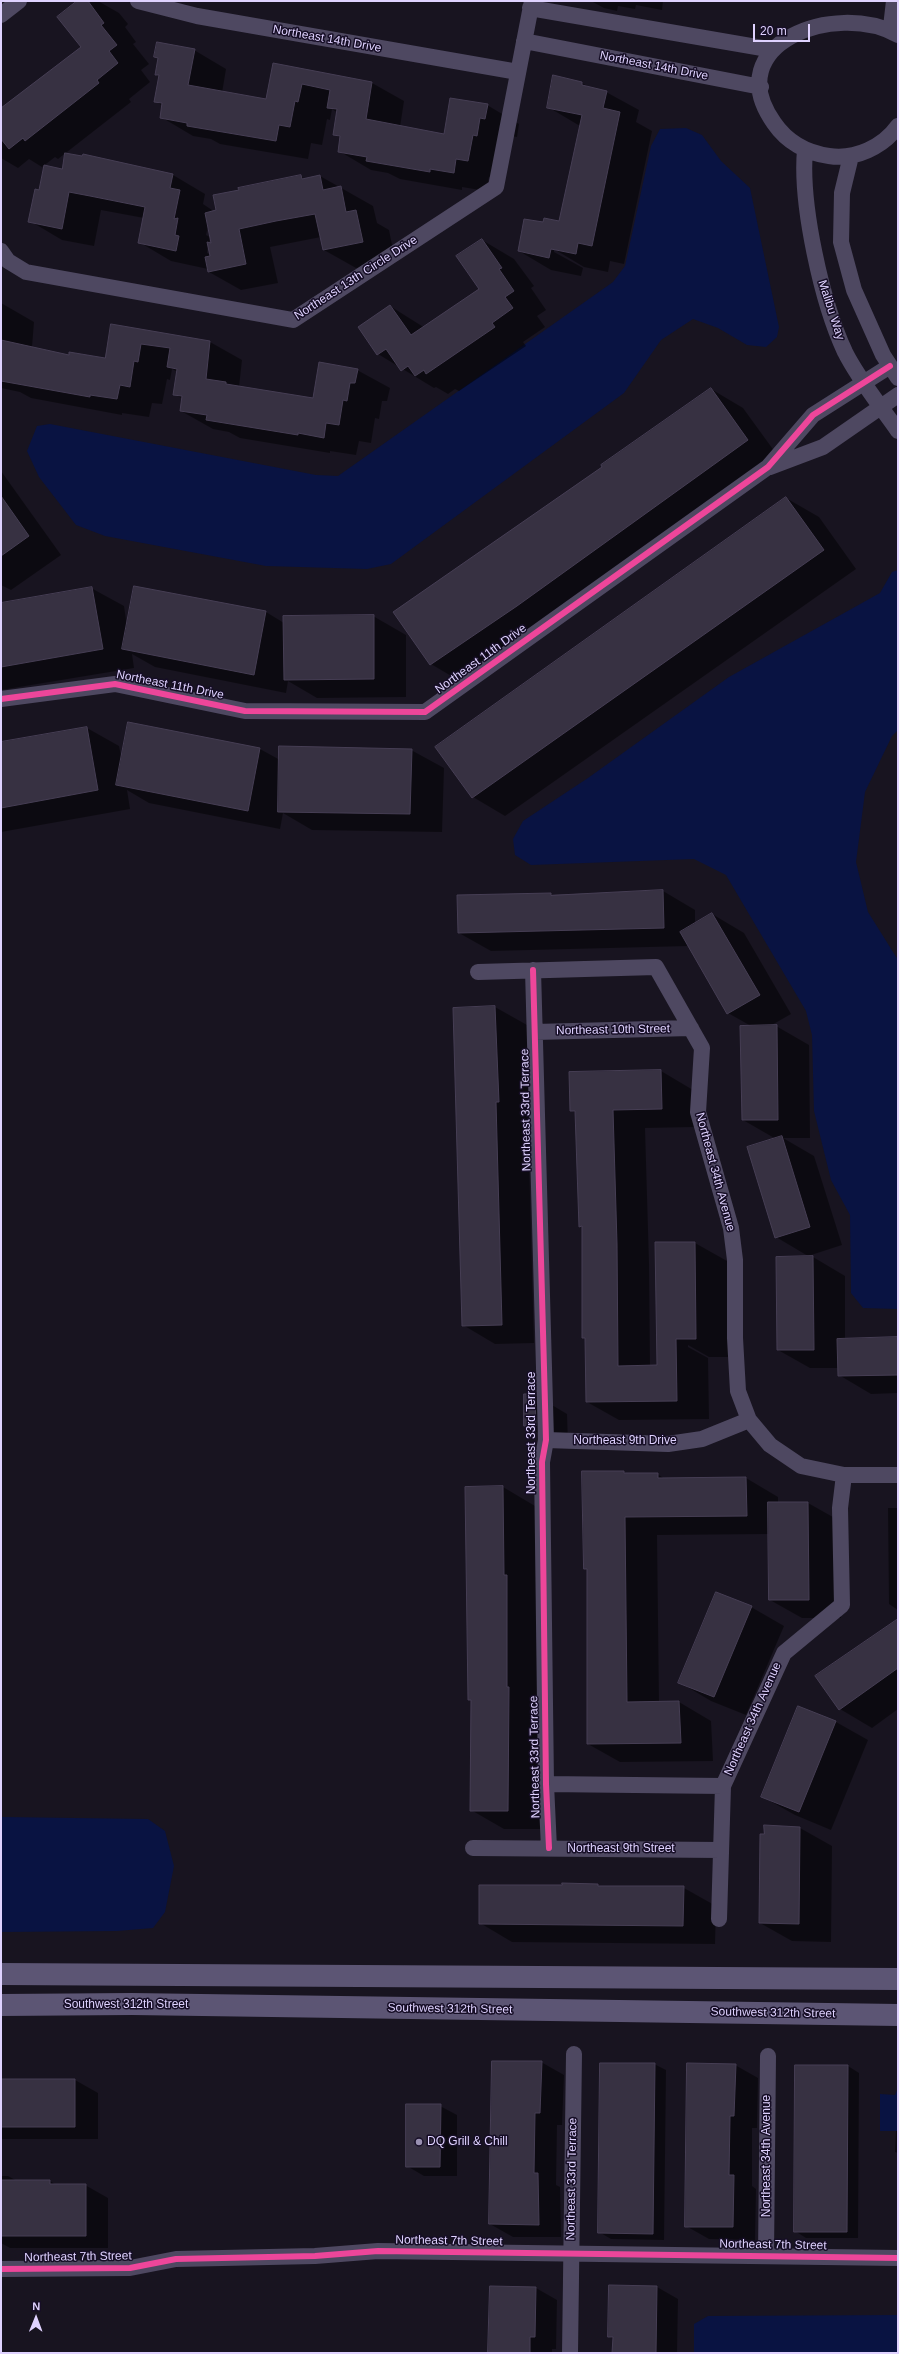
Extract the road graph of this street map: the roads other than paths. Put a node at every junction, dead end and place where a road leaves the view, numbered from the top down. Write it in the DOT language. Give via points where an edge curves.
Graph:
graph roads {
  1 [pos="19,1"];
  2 [pos="138,1"];
  3 [pos="894,1"];
  4 [pos="531,4"];
  5 [pos="859,9"];
  6 [pos="1,15"];
  7 [pos="790,21"];
  8 [pos="894,31"];
  9 [pos="524,41"];
  10 [pos="768,49"];
  11 [pos="518,72"];
  12 [pos="761,87"];
  13 [pos="898,126"];
  14 [pos="805,150"];
  15 [pos="851,156"];
  16 [pos="1,252"];
  17 [pos="894,372"];
  18 [pos="863,382"];
  19 [pos="898,395"];
  20 [pos="881,406"];
  21 [pos="898,431"];
  22 [pos="768,467"];
  23 [pos="1,699"];
  24 [pos="533,970"];
  25 [pos="478,972"];
  26 [pos="692,1028"];
  27 [pos="535,1032"];
  28 [pos="748,1420"];
  29 [pos="546,1440"];
  30 [pos="844,1475"];
  31 [pos="898,1475"];
  32 [pos="546,1784"];
  33 [pos="723,1786"];
  34 [pos="473,1848"];
  35 [pos="549,1848"];
  36 [pos="721,1850"];
  37 [pos="719,1919"];
  38 [pos="1,1974"];
  39 [pos="557,1977"];
  40 [pos="898,1979"];
  41 [pos="1,2005"];
  42 [pos="315,2007"];
  43 [pos="898,2015"];
  44 [pos="574,2054"];
  45 [pos="768,2056"];
  46 [pos="571,2254"];
  47 [pos="766,2256"];
  48 [pos="898,2258"];
  49 [pos="1,2269"];
  50 [pos="570,2353"];
  1 -- 6 [label="street"];
  2 -- 11 [label="street, Northeast 14th Drive" via="197,16"];
  3 -- 8 [label="street"];
  4 -- 9 [label="street, Northeast 13th Circle Drive"];
  4 -- 10 [label="street"];
  5 -- 8 [label="street" via="873,14"];
  7 -- 10 [label="street" via="775,36"];
  9 -- 11 [label="street, Northeast 13th Circle Drive"];
  9 -- 12 [label="street, Northeast 14th Drive"];
  10 -- 12 [label="street" via="760,74"];
  11 -- 16 [label="street, Northeast 13th Circle Drive" via="496,187 293,320 26,272 8,261"];
  12 -- 14 [label="street" via="770,118 779,131"];
  13 -- 15 [label="street" via="881,143"];
  14 -- 15 [label="street" via="835,157"];
  14 -- 18 [label="street, Malibu Way" via="803,169 806,201 824,291 845,352"];
  15 -- 17 [label="street" via="842,193 841,242 854,290"];
  17 -- 18 [label="street, Northeast 11th Drive"];
  18 -- 20 [label="street, Malibu Way"];
  18 -- 22 [label="street, Northeast 11th Drive" via="813,415"];
  19 -- 20 [label="street, Northeast 11th Drive"];
  20 -- 21 [label="street, Malibu Way"];
  20 -- 22 [label="street, Northeast 11th Drive" via="823,447"];
  22 -- 23 [label="street, Northeast 11th Drive" via="425,712 246,710 115,684"];
  24 -- 25 [label="street, Northeast 34th Avenue"];
  24 -- 26 [label="street, Northeast 34th Avenue" via="656,967"];
  24 -- 27 [label="street, Northeast 33rd Terrace"];
  26 -- 27 [label="street, Northeast 10th Street"];
  26 -- 28 [label="street, Northeast 34th Avenue" via="702,1048 698,1112 731,1228 735,1260 738,1391"];
  27 -- 29 [label="street, Northeast 33rd Terrace"];
  28 -- 29 [label="street, Northeast 9th Drive" via="702,1439 668,1444"];
  28 -- 30 [label="street" via="770,1445 801,1466"];
  29 -- 32 [label="street, Northeast 33rd Terrace" via="542,1462"];
  30 -- 31 [label="street"];
  30 -- 33 [label="street, Northeast 34th Avenue" via="840,1508 842,1604 784,1653"];
  32 -- 33 [label="street"];
  32 -- 35 [label="street, Northeast 33rd Terrace"];
  33 -- 36 [label="street, Northeast 34th Avenue"];
  34 -- 35 [label="street, Northeast 9th Street"];
  35 -- 36 [label="street, Northeast 9th Street"];
  36 -- 37 [label="street, Northeast 34th Avenue"];
  38 -- 39 [label="main road"];
  39 -- 40 [label="main road"];
  39 -- 42 [label="main road" via="525,1990 342,1990 317,1998"];
  41 -- 42 [label="main road, Southwest 312th Street"];
  42 -- 43 [label="main road, Southwest 312th Street"];
  44 -- 46 [label="street, Northeast 33rd Terrace"];
  45 -- 47 [label="street, Northeast 34th Avenue"];
  46 -- 47 [label="street, Northeast 7th Street"];
  46 -- 49 [label="street, Northeast 7th Street" via="378,2251 315,2256 176,2259 130,2268"];
  46 -- 50 [label="street, Northeast 33rd Terrace"];
  47 -- 48 [label="street, Northeast 7th Street"];
}
